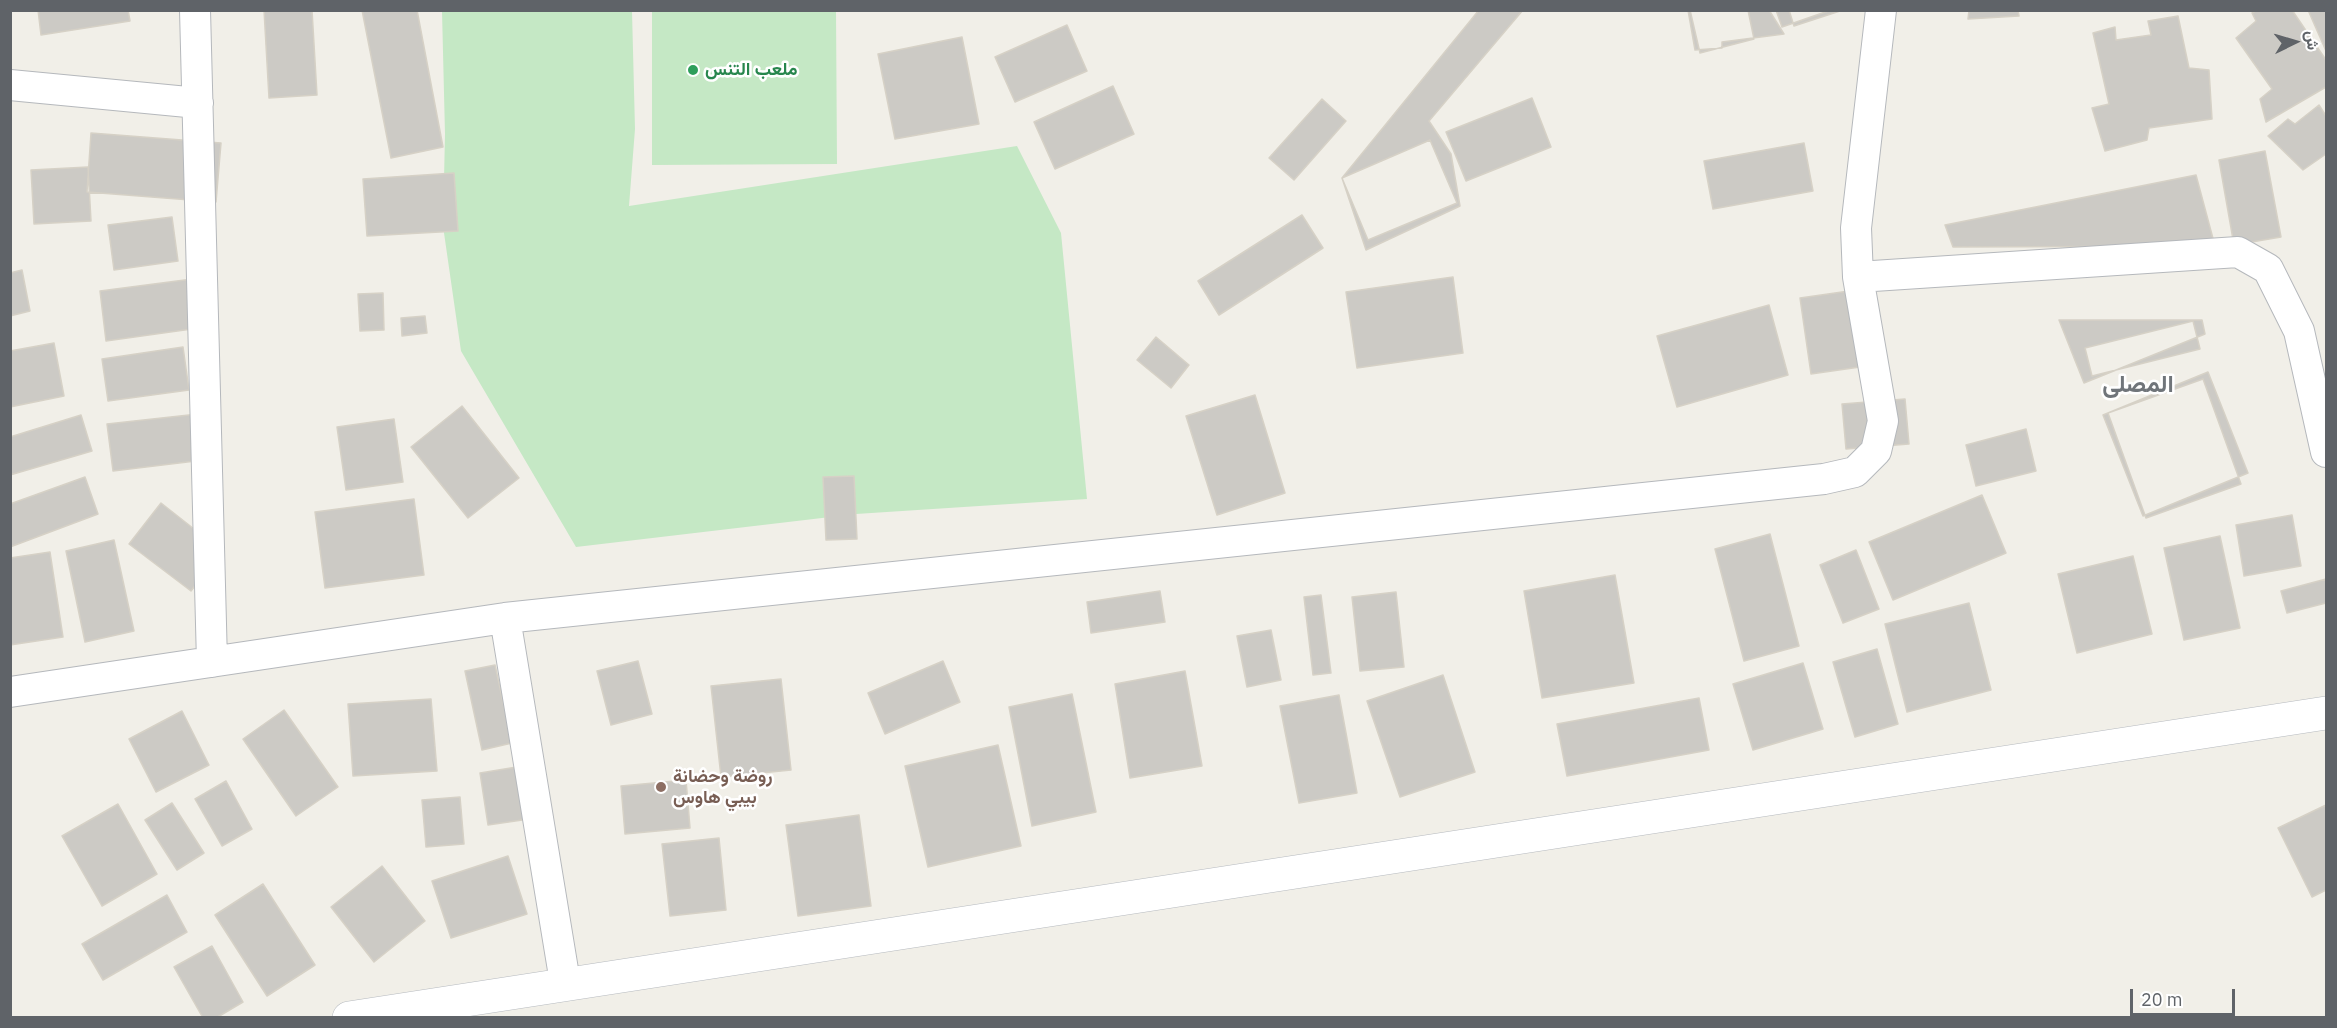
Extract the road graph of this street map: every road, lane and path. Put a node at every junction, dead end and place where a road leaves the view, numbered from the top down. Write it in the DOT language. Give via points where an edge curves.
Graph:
graph roads {
  1 [pos="195,10"];
  2 [pos="1881,10"];
  3 [pos="10,85"];
  4 [pos="198,103"];
  5 [pos="1858,277"];
  6 [pos="2326,452"];
  7 [pos="505,618"];
  8 [pos="212,662"];
  9 [pos="10,692"];
  10 [pos="2326,713"];
  11 [pos="565,982"];
  12 [pos="349,1017"];
  1 -- 4 [label="street"];
  2 -- 5 [label="street" via="1856,228"];
  3 -- 4 [label="street"];
  4 -- 8 [label="street"];
  5 -- 6 [label="street" via="2238,252 2268,269 2299,331"];
  5 -- 7 [label="street" via="1884,421 1876,451 1855,471 1812,480"];
  7 -- 8 [label="street"];
  7 -- 11 [label="street"];
  8 -- 9 [label="street"];
  10 -- 11 [label="street"];
  11 -- 12 [label="street"];
}
